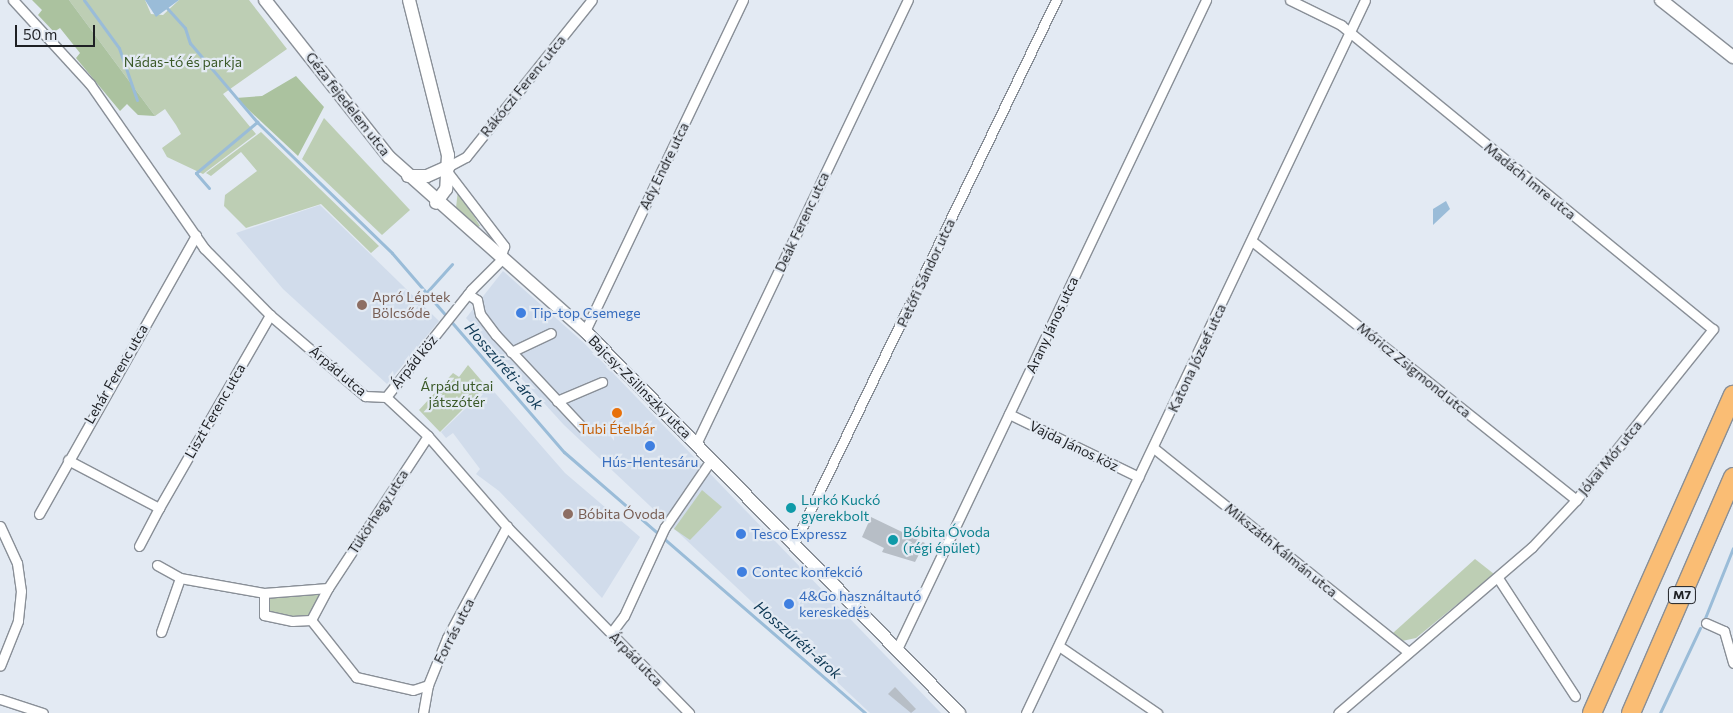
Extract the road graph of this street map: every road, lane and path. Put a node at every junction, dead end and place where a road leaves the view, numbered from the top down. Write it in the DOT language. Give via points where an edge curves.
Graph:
graph roads {
  1 [pos="13,0"];
  2 [pos="265,0"];
  3 [pos="409,0"];
  4 [pos="592,0"];
  5 [pos="743,0"];
  6 [pos="908,0"];
  7 [pos="1056,0"];
  8 [pos="1206,0"];
  9 [pos="1290,0"];
  10 [pos="1365,0"];
  11 [pos="1661,0"];
  12 [pos="1349,33"];
  13 [pos="1733,57"];
  14 [pos="449,170"];
  15 [pos="408,176"];
  16 [pos="436,203"];
  17 [pos="196,235"];
  18 [pos="1252,241"];
  19 [pos="501,258"];
  20 [pos="468,294"];
  21 [pos="270,314"];
  22 [pos="1713,329"];
  23 [pos="585,331"];
  24 [pos="552,333"];
  25 [pos="510,352"];
  26 [pos="602,382"];
  27 [pos="1733,395"];
  28 [pos="386,398"];
  29 [pos="557,401"];
  30 [pos="1009,414"];
  31 [pos="583,428"];
  32 [pos="428,436"];
  33 [pos="696,444"];
  34 [pos="1155,449"];
  35 [pos="68,460"];
  36 [pos="711,460"];
  37 [pos="1139,477"];
  38 [pos="1733,477"];
  39 [pos="1576,500"];
  40 [pos="159,508"];
  41 [pos="39,514"];
  42 [pos="0,526"];
  43 [pos="507,526"];
  44 [pos="794,544"];
  45 [pos="139,546"];
  46 [pos="157,565"];
  47 [pos="180,578"];
  48 [pos="1498,578"];
  49 [pos="328,588"];
  50 [pos="264,592"];
  51 [pos="311,620"];
  52 [pos="1706,623"];
  53 [pos="1729,631"];
  54 [pos="161,632"];
  55 [pos="610,633"];
  56 [pos="1059,646"];
  57 [pos="897,649"];
  58 [pos="1408,652"];
  59 [pos="1733,663"];
  60 [pos="0,666"];
  61 [pos="428,685"];
  62 [pos="1575,696"];
  63 [pos="0,699"];
  64 [pos="44,713"];
  65 [pos="423,713"];
  66 [pos="689,713"];
  67 [pos="959,713"];
  68 [pos="1026,713"];
  69 [pos="1156,713"];
  70 [pos="1338,713"];
  71 [pos="1592,713"];
  72 [pos="1631,713"];
  1 -- 17 [label="street, Árpád utca" via="90,84"];
  2 -- 15 [label="main road, Géza fejedelem utca"];
  3 -- 14 [label="main road"];
  4 -- 14 [label="street, Rákóczi Ferenc utca" via="466,157"];
  5 -- 23 [label="street, Ady Endre utca"];
  6 -- 33 [label="street, Deák Ferenc utca"];
  7 -- 44 [label="street, Petőfi Sándor utca"];
  8 -- 30 [label="street, Arany János utca"];
  9 -- 12 [label="street, Madách Imre utca"];
  10 -- 12 [label="street, Katona József utca"];
  11 -- 13 [label="main road"];
  12 -- 18 [label="street, Katona József utca"];
  12 -- 22 [label="street, Madách Imre utca"];
  14 -- 15 [label="main road" via="427,176"];
  14 -- 16 [label="main road"];
  14 -- 19 [label="street" via="504,246"];
  15 -- 16 [label="main road, Géza fejedelem utca"];
  16 -- 19 [label="main road, Bajcsy-Zsilinszky utca"];
  17 -- 21 [label="street, Árpád utca"];
  17 -- 35 [label="street, Lehár Ferenc utca"];
  18 -- 34 [label="street, Katona József utca"];
  18 -- 39 [label="street, Móricz Zsigmond utca"];
  19 -- 20 [label="street, Árpád köz"];
  19 -- 23 [label="main road, Bajcsy-Zsilinszky utca"];
  20 -- 25 [label="street"];
  20 -- 28 [label="street, Árpád köz"];
  21 -- 28 [label="street, Árpád utca" via="365,396"];
  21 -- 40 [label="street, Liszt Ferenc utca"];
  22 -- 39 [label="street, Jókai Mór utca"];
  23 -- 33 [label="main road, Bajcsy-Zsilinszky utca"];
  24 -- 25 [label="street"];
  25 -- 29 [label="street"];
  26 -- 29 [label="street"];
  27 -- 71 [label="highway, M7"];
  28 -- 32 [label="street, Árpád utca"];
  29 -- 31 [label="street"];
  30 -- 37 [label="street, Vajda János köz"];
  30 -- 57 [label="street, Arany János utca"];
  32 -- 43 [label="street, Árpád utca"];
  32 -- 49 [label="street, Tükörhegy utca"];
  33 -- 36 [label="main road, Bajcsy-Zsilinszky utca"];
  34 -- 37 [label="street, Katona József utca"];
  34 -- 58 [label="street, Mikszáth Kálmán utca"];
  35 -- 40 [label="street"];
  35 -- 41 [label="street, Lehár Ferenc utca"];
  36 -- 44 [label="main road, Bajcsy-Zsilinszky utca"];
  36 -- 55 [label="street" via="665,527"];
  37 -- 56 [label="street, Katona József utca"];
  38 -- 72 [label="highway, M7"];
  39 -- 48 [label="street, Jókai Mór utca"];
  40 -- 45 [label="street, Liszt Ferenc utca"];
  42 -- 60 [label="street" via="10,542 20,576 20,604"];
  43 -- 55 [label="street, Árpád utca"];
  43 -- 61 [label="street, Forrás utca" via="447,638"];
  44 -- 57 [label="main road, Bajcsy-Zsilinszky utca"];
  46 -- 47 [label="street"];
  47 -- 50 [label="street"];
  47 -- 54 [label="street"];
  48 -- 58 [label="street, Jókai Mór utca"];
  48 -- 62 [label="street"];
  49 -- 50 [label="street"];
  49 -- 51 [label="street, Tükörhegy utca"];
  50 -- 51 [label="street" via="262,609 268,618"];
  51 -- 61 [label="street" via="356,677 413,690"];
  52 -- 53 [label="street"];
  53 -- 59 [label="street"];
  55 -- 66 [label="street, Árpád utca"];
  56 -- 68 [label="street, Katona József utca"];
  56 -- 69 [label="street"];
  57 -- 67 [label="main road, Bajcsy-Zsilinszky utca"];
  58 -- 70 [label="street, Jókai Mór utca"];
  61 -- 65 [label="street, Forrás utca"];
  63 -- 64 [label="street"];
}
